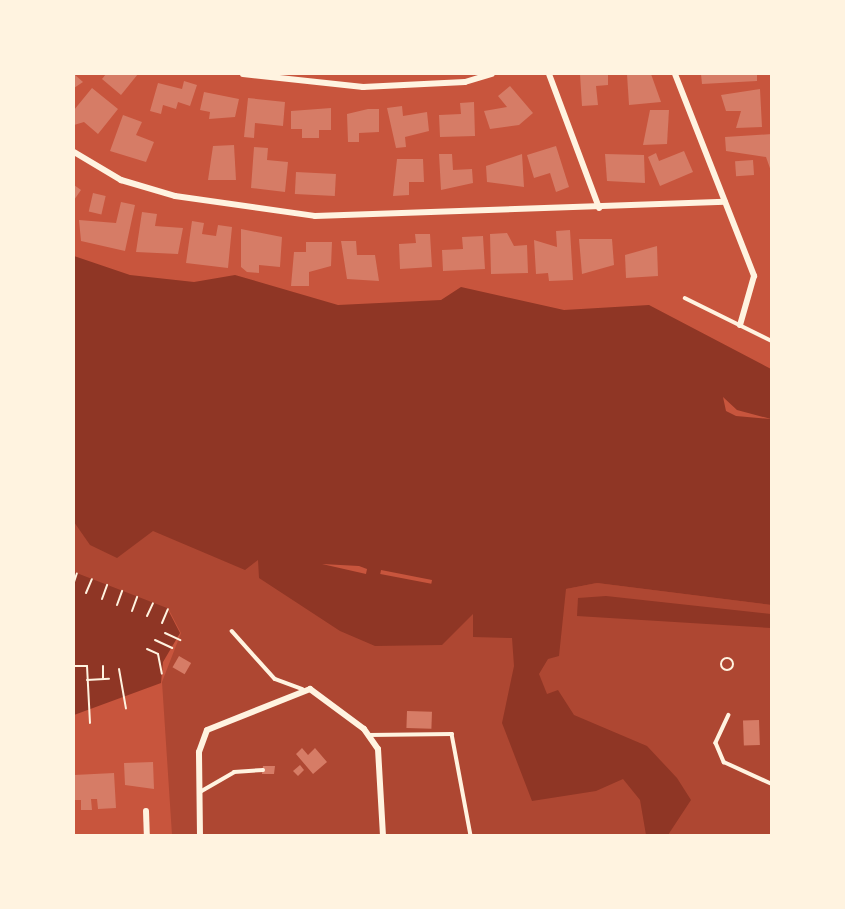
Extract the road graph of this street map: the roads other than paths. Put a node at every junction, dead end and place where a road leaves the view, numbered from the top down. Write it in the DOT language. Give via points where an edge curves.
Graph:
graph roads {
  1 [pos="243,74"];
  2 [pos="492,74"];
  3 [pos="549,74"];
  4 [pos="674,74"];
  5 [pos="74,152"];
  6 [pos="725,202"];
  7 [pos="598,208"];
  8 [pos="685,298"];
  9 [pos="740,326"];
  10 [pos="772,341"];
  11 [pos="232,631"];
  12 [pos="302,689"];
  13 [pos="729,715"];
  14 [pos="369,735"];
  15 [pos="263,771"];
  16 [pos="772,784"];
  17 [pos="200,792"];
  18 [pos="146,811"];
  19 [pos="147,835"];
  20 [pos="200,835"];
  21 [pos="383,835"];
  22 [pos="471,835"];
  1 -- 2 [label="street" via="363,87 466,82"];
  3 -- 7 [label="street"];
  4 -- 6 [label="street"];
  5 -- 7 [label="street" via="136,185 266,211 376,218"];
  6 -- 7 [label="street"];
  6 -- 9 [label="street" via="754,276"];
  8 -- 9 [label="lane"];
  9 -- 10 [label="lane"];
  11 -- 12 [label="lane" via="275,680"];
  12 -- 14 [label="street" via="317,691"];
  12 -- 17 [label="street" via="207,730 200,744"];
  13 -- 16 [label="lane" via="716,743 724,762"];
  14 -- 21 [label="street" via="381,756"];
  14 -- 22 [label="lane" via="453,734"];
  15 -- 17 [label="lane" via="234,772"];
  17 -- 20 [label="street"];
  18 -- 19 [label="street"];
}
